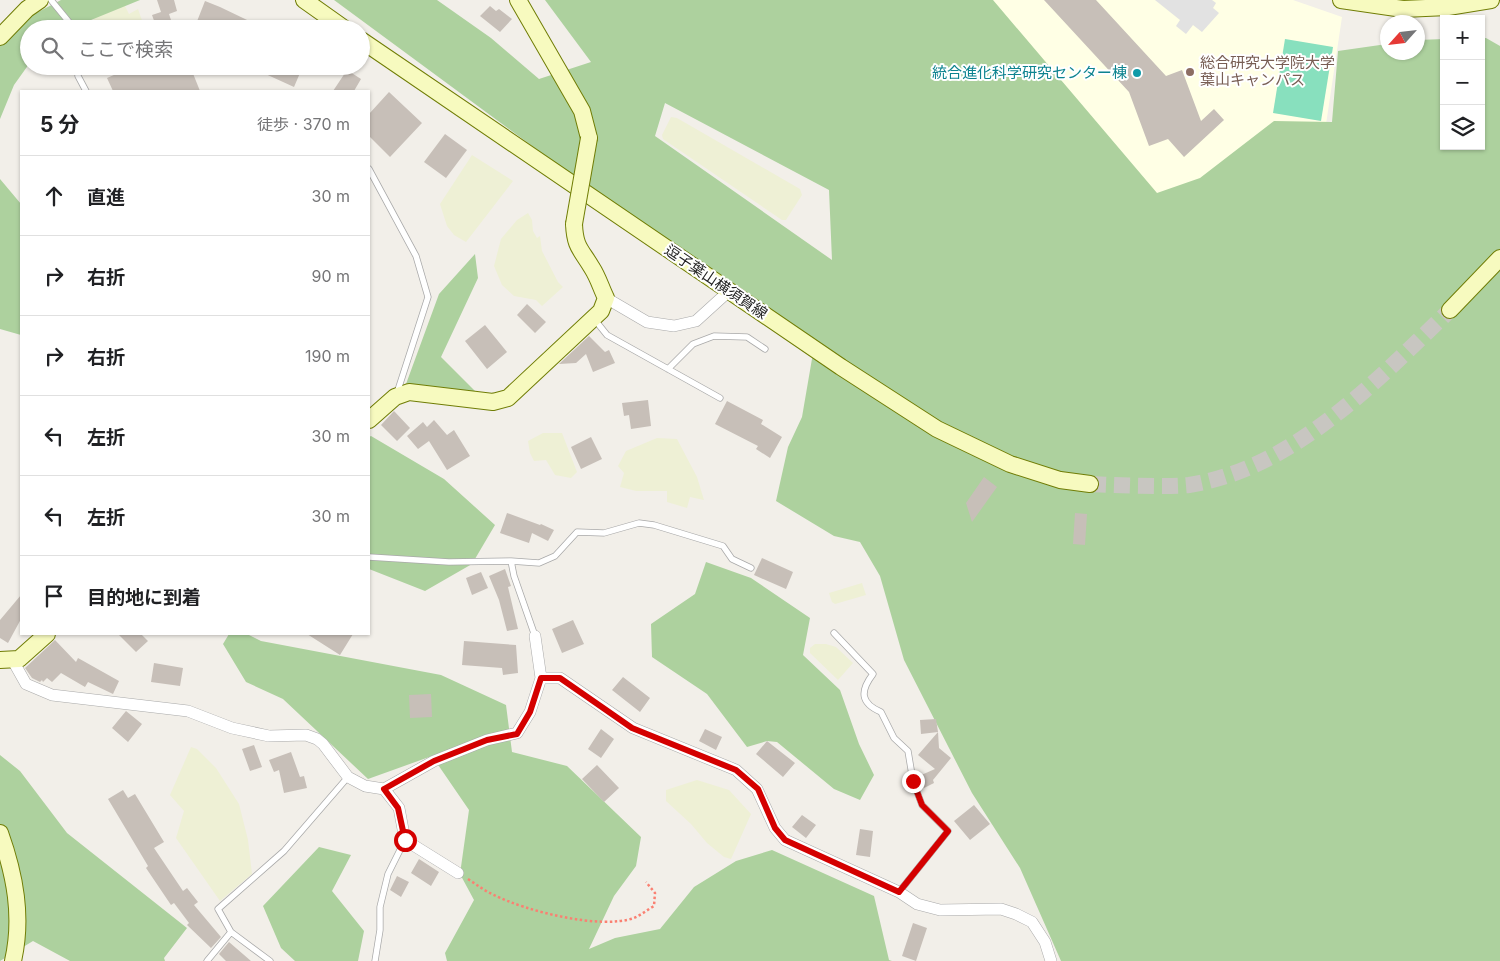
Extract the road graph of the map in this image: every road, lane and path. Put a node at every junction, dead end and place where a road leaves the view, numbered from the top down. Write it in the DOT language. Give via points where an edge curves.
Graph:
graph roads {
  1 [pos="40,0"];
  2 [pos="51,0"];
  3 [pos="304,0"];
  4 [pos="518,0"];
  5 [pos="1341,0"];
  6 [pos="1491,0"];
  7 [pos="67,20"];
  8 [pos="333,20"];
  9 [pos="0,37"];
  10 [pos="370,46"];
  11 [pos="78,75"];
  12 [pos="85,90"];
  13 [pos="370,171"];
  14 [pos="1500,258"];
  15 [pos="729,291"];
  16 [pos="606,298"];
  17 [pos="1450,310"];
  18 [pos="594,318"];
  19 [pos="765,349"];
  20 [pos="668,369"];
  21 [pos="395,397"];
  22 [pos="720,398"];
  23 [pos="370,419"];
  24 [pos="1090,484"];
  25 [pos="370,558"];
  26 [pos="511,561"];
  27 [pos="751,568"];
  28 [pos="834,633"];
  29 [pos="46,635"];
  30 [pos="535,636"];
  31 [pos="6,659"];
  32 [pos="541,678"];
  33 [pos="348,777"];
  34 [pos="384,789"];
  35 [pos="0,832"];
  36 [pos="405,840"];
  37 [pos="458,873"];
  38 [pos="646,882"];
  39 [pos="899,892"];
  40 [pos="231,932"];
  41 [pos="13,961"];
  42 [pos="207,961"];
  43 [pos="270,961"];
  44 [pos="375,961"];
  45 [pos="1050,961"];
  1 -- 9 [label="main road"];
  2 -- 7 [label="lane"];
  3 -- 8 [label="main road"];
  4 -- 16 [label="main road, bridge" via="582,111 589,138 574,239 594,270"];
  5 -- 6 [label="main road" via="1402,9 1448,7"];
  10 -- 15 [label="main road, 逗子葉山横須賀線"];
  11 -- 12 [label="lane"];
  13 -- 21 [label="lane" via="416,256 428,297"];
  14 -- 17 [label="main road"];
  15 -- 16 [label="street" via="696,321 674,326 647,322"];
  15 -- 24 [label="main road, 逗子葉山横須賀線" via="938,429 1010,464 1060,480"];
  16 -- 18 [label="main road"];
  18 -- 20 [label="lane" via="607,335"];
  18 -- 21 [label="main road" via="508,398 493,402 409,392"];
  19 -- 20 [label="lane" via="747,337 714,336 694,344"];
  20 -- 22 [label="lane"];
  21 -- 23 [label="main road"];
  25 -- 26 [label="lane"];
  26 -- 27 [label="lane" via="539,563 555,556 577,532 604,533 639,523 723,546 732,559"];
  26 -- 30 [label="lane"];
  28 -- 39 [label="lane" via="873,674 865,685 864,698 881,712 894,738 908,751 913,781 922,805 948,831"];
  29 -- 31 [label="main road" via="19,659"];
  30 -- 32 [label="street"];
  31 -- 33 [label="street" via="26,684 52,695 188,711 232,728 269,736 306,735 323,744"];
  32 -- 34 [label="street" via="530,712 517,734 487,740 434,761"];
  32 -- 39 [label="street" via="560,678 632,728 736,770 758,789 775,828 785,840"];
  33 -- 34 [label="street" via="365,786"];
  33 -- 40 [label="lane" via="284,851 218,909"];
  34 -- 36 [label="street" via="398,808"];
  35 -- 41 [label="main road" via="11,863 18,906 18,941"];
  36 -- 37 [label="street"];
  36 -- 44 [label="lane" via="388,874 380,907"];
  37 -- 38 [label="path" via="494,896 575,920 634,918 654,906 655,893"];
  39 -- 45 [label="street" via="917,904 940,910 1001,909 1016,914 1032,922 1045,942"];
  40 -- 42 [label="lane"];
  40 -- 43 [label="lane"];
}
